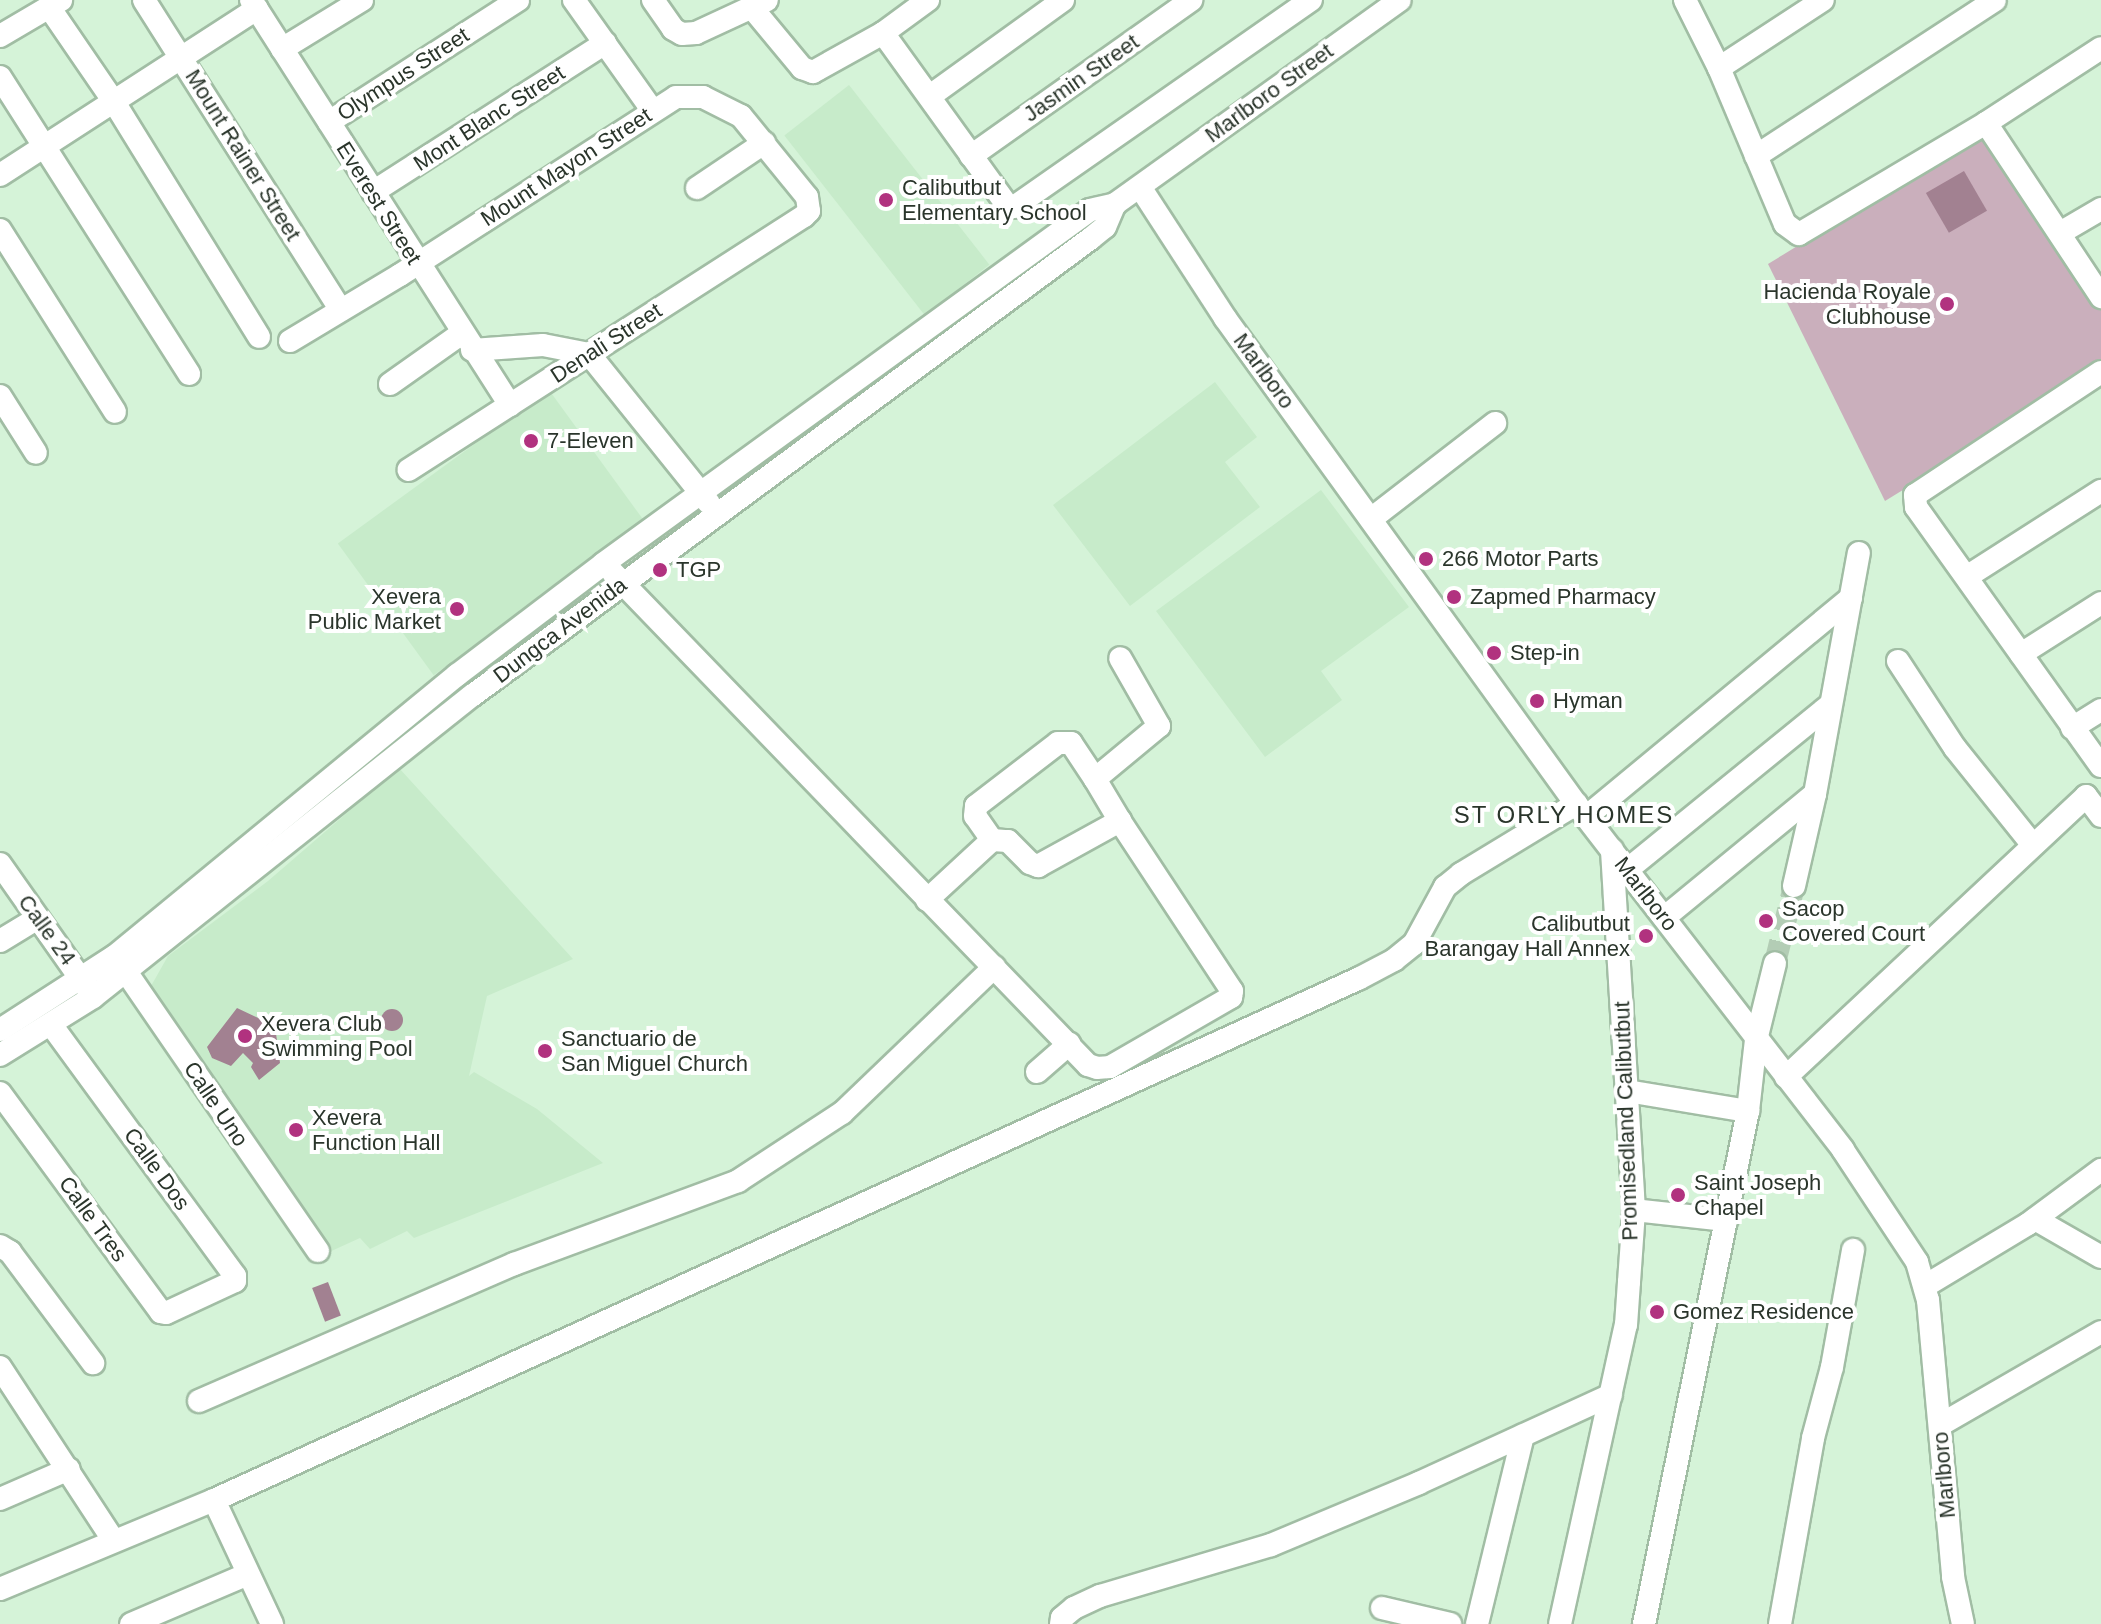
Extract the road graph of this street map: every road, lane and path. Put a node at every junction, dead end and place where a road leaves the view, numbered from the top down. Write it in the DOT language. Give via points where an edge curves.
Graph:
graph roads {
  1 [pos="144,0"];
  2 [pos="362,0"];
  3 [pos="518,0"];
  4 [pos="574,0"];
  5 [pos="653,0"];
  6 [pos="928,0"];
  7 [pos="1063,0"];
  8 [pos="1191,0"];
  9 [pos="1311,0"];
  10 [pos="1400,0"];
  11 [pos="1685,0"];
  12 [pos="1823,0"];
  13 [pos="1995,0"];
  14 [pos="55,4"];
  15 [pos="760,4"];
  16 [pos="254,5"];
  17 [pos="883,33"];
  18 [pos="0,36"];
  19 [pos="605,43"];
  20 [pos="2101,48"];
  21 [pos="282,49"];
  22 [pos="182,59"];
  23 [pos="1719,68"];
  24 [pos="0,77"];
  25 [pos="930,96"];
  26 [pos="114,102"];
  27 [pos="653,111"];
  28 [pos="329,122"];
  29 [pos="1986,123"];
  30 [pos="764,143"];
  31 [pos="46,145"];
  32 [pos="971,156"];
  33 [pos="1756,156"];
  34 [pos="0,175"];
  35 [pos="1140,187"];
  36 [pos="697,188"];
  37 [pos="373,192"];
  38 [pos="1115,204"];
  39 [pos="2101,209"];
  40 [pos="804,216"];
  41 [pos="0,230"];
  42 [pos="2060,233"];
  43 [pos="416,263"];
  44 [pos="2101,297"];
  45 [pos="341,310"];
  46 [pos="259,337"];
  47 [pos="290,341"];
  48 [pos="467,342"];
  49 [pos="589,354"];
  50 [pos="2101,372"];
  51 [pos="189,374"];
  52 [pos="390,384"];
  53 [pos="0,396"];
  54 [pos="510,405"];
  55 [pos="115,412"];
  56 [pos="1495,423"];
  57 [pos="36,453"];
  58 [pos="408,470"];
  59 [pos="2101,491"];
  60 [pos="701,492"];
  61 [pos="717,514"];
  62 [pos="1371,519"];
  63 [pos="1859,553"];
  64 [pos="603,564"];
  65 [pos="1968,576"];
  66 [pos="624,582"];
  67 [pos="1851,598"];
  68 [pos="2101,603"];
  69 [pos="2021,654"];
  70 [pos="1120,658"];
  71 [pos="1898,661"];
  72 [pos="1830,705"];
  73 [pos="2101,710"];
  74 [pos="2072,728"];
  75 [pos="2101,766"];
  76 [pos="1095,779"];
  77 [pos="1815,794"];
  78 [pos="1581,810"];
  79 [pos="2101,816"];
  80 [pos="1120,821"];
  81 [pos="992,840"];
  82 [pos="2032,844"];
  83 [pos="1612,850"];
  84 [pos="0,864"];
  85 [pos="1627,870"];
  86 [pos="1794,886"];
  87 [pos="927,900"];
  88 [pos="1665,917"];
  89 [pos="38,918"];
  90 [pos="0,941"];
  91 [pos="120,963"];
  92 [pos="1775,963"];
  93 [pos="994,967"];
  94 [pos="88,988"];
  95 [pos="51,1025"];
  96 [pos="0,1030"];
  97 [pos="1756,1040"];
  98 [pos="1069,1044"];
  99 [pos="0,1055"];
  100 [pos="1037,1072"];
  101 [pos="1786,1077"];
  102 [pos="1627,1091"];
  103 [pos="0,1093"];
  104 [pos="1748,1111"];
  105 [pos="2101,1170"];
  106 [pos="1634,1210"];
  107 [pos="2035,1219"];
  108 [pos="1726,1220"];
  109 [pos="0,1246"];
  110 [pos="1853,1250"];
  111 [pos="318,1251"];
  112 [pos="2101,1257"];
  113 [pos="1925,1286"];
  114 [pos="198,1299"];
  115 [pos="2101,1332"];
  116 [pos="93,1363"];
  117 [pos="0,1367"];
  118 [pos="1611,1395"];
  119 [pos="199,1401"];
  120 [pos="1940,1425"];
  121 [pos="1523,1436"];
  122 [pos="69,1469"];
  123 [pos="0,1499"];
  124 [pos="214,1500"];
  125 [pos="114,1541"];
  126 [pos="248,1574"];
  127 [pos="0,1589"];
  128 [pos="1382,1608"];
  129 [pos="1961,1623"];
  130 [pos="131,1624"];
  131 [pos="272,1624"];
  132 [pos="1061,1624"];
  133 [pos="1450,1624"];
  134 [pos="1477,1624"];
  135 [pos="1560,1624"];
  136 [pos="1644,1624"];
  137 [pos="1780,1624"];
  1 -- 22 [label="street, Mount Rainer Street"];
  2 -- 21 [label="street"];
  3 -- 28 [label="street, Olympus Street"];
  4 -- 19 [label="street"];
  5 -- 15 [label="street" via="682,34 696,33"];
  6 -- 17 [label="street"];
  7 -- 25 [label="street"];
  8 -- 32 [label="street, Jasmin Street"];
  9 -- 32 [label="street" via="1014,207 1007,205"];
  10 -- 35 [label="street, Marlboro Street"];
  11 -- 23 [label="street"];
  12 -- 23 [label="street"];
  13 -- 33 [label="street"];
  14 -- 18 [label="street"];
  14 -- 26 [label="street"];
  15 -- 17 [label="street" via="809,72"];
  16 -- 21 [label="street, Everest Street"];
  16 -- 22 [label="street"];
  17 -- 25 [label="street"];
  19 -- 27 [label="street"];
  19 -- 37 [label="street, Mont Blanc Street"];
  20 -- 29 [label="street"];
  21 -- 28 [label="street, Everest Street"];
  22 -- 26 [label="street"];
  22 -- 45 [label="street, Mount Rainer Street"];
  23 -- 33 [label="street"];
  24 -- 31 [label="street"];
  25 -- 32 [label="street"];
  26 -- 31 [label="street"];
  26 -- 46 [label="street"];
  27 -- 30 [label="street, Mount Mayon Street" via="676,97 703,97 734,109"];
  27 -- 43 [label="street, Mount Mayon Street"];
  28 -- 37 [label="street, Everest Street"];
  29 -- 33 [label="street" via="1799,234 1785,224"];
  29 -- 42 [label="street"];
  30 -- 36 [label="street"];
  30 -- 40 [label="street, Mount Mayon Street" via="807,197 809,211"];
  31 -- 34 [label="street"];
  31 -- 51 [label="street"];
  35 -- 38 [label="street, Dungca Avenida"];
  35 -- 62 [label="street, Marlboro" via="1225,318"];
  37 -- 43 [label="street, Everest Street"];
  38 -- 60 [label="street, Dungca Avenida" via="1090,210"];
  38 -- 61 [label="street, Dungca Avenida" via="1105,227 1090,239"];
  39 -- 42 [label="street"];
  40 -- 49 [label="street, Denali Street"];
  41 -- 55 [label="street"];
  42 -- 44 [label="street"];
  43 -- 45 [label="street, Mount Mayon Street"];
  43 -- 48 [label="street, Everest Street"];
  45 -- 47 [label="street, Mount Mayon Street"];
  48 -- 49 [label="street" via="543,345"];
  48 -- 52 [label="street"];
  48 -- 54 [label="street, Everest Street"];
  49 -- 54 [label="street, Denali Street"];
  49 -- 60 [label="street"];
  50 -- 65 [label="street" via="1915,495 1916,507"];
  53 -- 57 [label="street"];
  54 -- 58 [label="street, Denali Street"];
  56 -- 62 [label="street"];
  59 -- 65 [label="street"];
  60 -- 61 [label="street"];
  60 -- 64 [label="street, Dungca Avenida"];
  61 -- 66 [label="street, Dungca Avenida"];
  62 -- 78 [label="street, Marlboro"];
  63 -- 67 [label="street"];
  64 -- 66 [label="street"];
  64 -- 91 [label="street, Dungca Avenida" via="457,675"];
  65 -- 69 [label="street"];
  66 -- 87 [label="street"];
  66 -- 91 [label="street, Dungca Avenida"];
  67 -- 72 [label="street"];
  67 -- 78 [label="street"];
  68 -- 69 [label="street"];
  69 -- 74 [label="street"];
  70 -- 76 [label="street" via="1159,726"];
  71 -- 82 [label="street" via="1955,748"];
  72 -- 77 [label="street"];
  72 -- 85 [label="street"];
  73 -- 74 [label="street"];
  74 -- 75 [label="street"];
  76 -- 80 [label="street"];
  76 -- 81 [label="street" via="1071,743 1058,743 976,806 975,816"];
  77 -- 86 [label="street"];
  77 -- 88 [label="street"];
  78 -- 83 [label="street, Marlboro"];
  78 -- 124 [label="street" via="1461,874 1445,887 1414,944 1358,979"];
  79 -- 82 [label="street" via="2086,796"];
  80 -- 81 [label="street" via="1038,866 1008,841"];
  80 -- 98 [label="street" via="1231,997 1110,1067 1088,1065"];
  81 -- 87 [label="street"];
  82 -- 101 [label="street"];
  83 -- 85 [label="street, Marlboro"];
  83 -- 102 [label="street, Promisedland Calibutbut"];
  84 -- 89 [label="street, Calle 24"];
  85 -- 88 [label="street, Marlboro"];
  87 -- 93 [label="street"];
  88 -- 97 [label="street, Marlboro"];
  89 -- 90 [label="street"];
  89 -- 94 [label="street, Calle 24"];
  91 -- 94 [label="street, Dungca Avenida"];
  91 -- 111 [label="street, Calle Uno"];
  92 -- 97 [label="street"];
  93 -- 98 [label="street"];
  93 -- 119 [label="street" via="842,1113 738,1181 514,1264"];
  94 -- 95 [label="street, Dungca Avenida"];
  94 -- 96 [label="street, Dungca Avenida"];
  95 -- 99 [label="street, Dungca Avenida"];
  95 -- 114 [label="street, Calle Dos" via="235,1276 231,1285"];
  97 -- 101 [label="street, Marlboro"];
  97 -- 104 [label="street"];
  98 -- 100 [label="street"];
  101 -- 113 [label="street, Marlboro" via="1843,1150 1917,1262"];
  102 -- 104 [label="street"];
  102 -- 106 [label="street, Promisedland Calibutbut"];
  103 -- 114 [label="street, Calle Tres" via="161,1312"];
  104 -- 108 [label="street"];
  105 -- 107 [label="street"];
  106 -- 108 [label="street"];
  106 -- 118 [label="street, Promisedland Calibutbut" via="1626,1325"];
  107 -- 112 [label="street"];
  107 -- 113 [label="street"];
  108 -- 136 [label="street"];
  109 -- 116 [label="street" via="10,1252"];
  110 -- 137 [label="street"];
  113 -- 120 [label="street, Marlboro"];
  115 -- 120 [label="street"];
  117 -- 122 [label="street"];
  118 -- 121 [label="street"];
  118 -- 135 [label="street, Promisedland Calibutbut"];
  120 -- 129 [label="street, Marlboro"];
  121 -- 132 [label="street" via="1271,1545 1100,1596 1074,1608"];
  121 -- 134 [label="street"];
  122 -- 123 [label="street"];
  122 -- 125 [label="street"];
  124 -- 125 [label="street"];
  124 -- 126 [label="street"];
  125 -- 127 [label="street"];
  126 -- 130 [label="street"];
  126 -- 131 [label="street"];
  128 -- 133 [label="street"];
}
